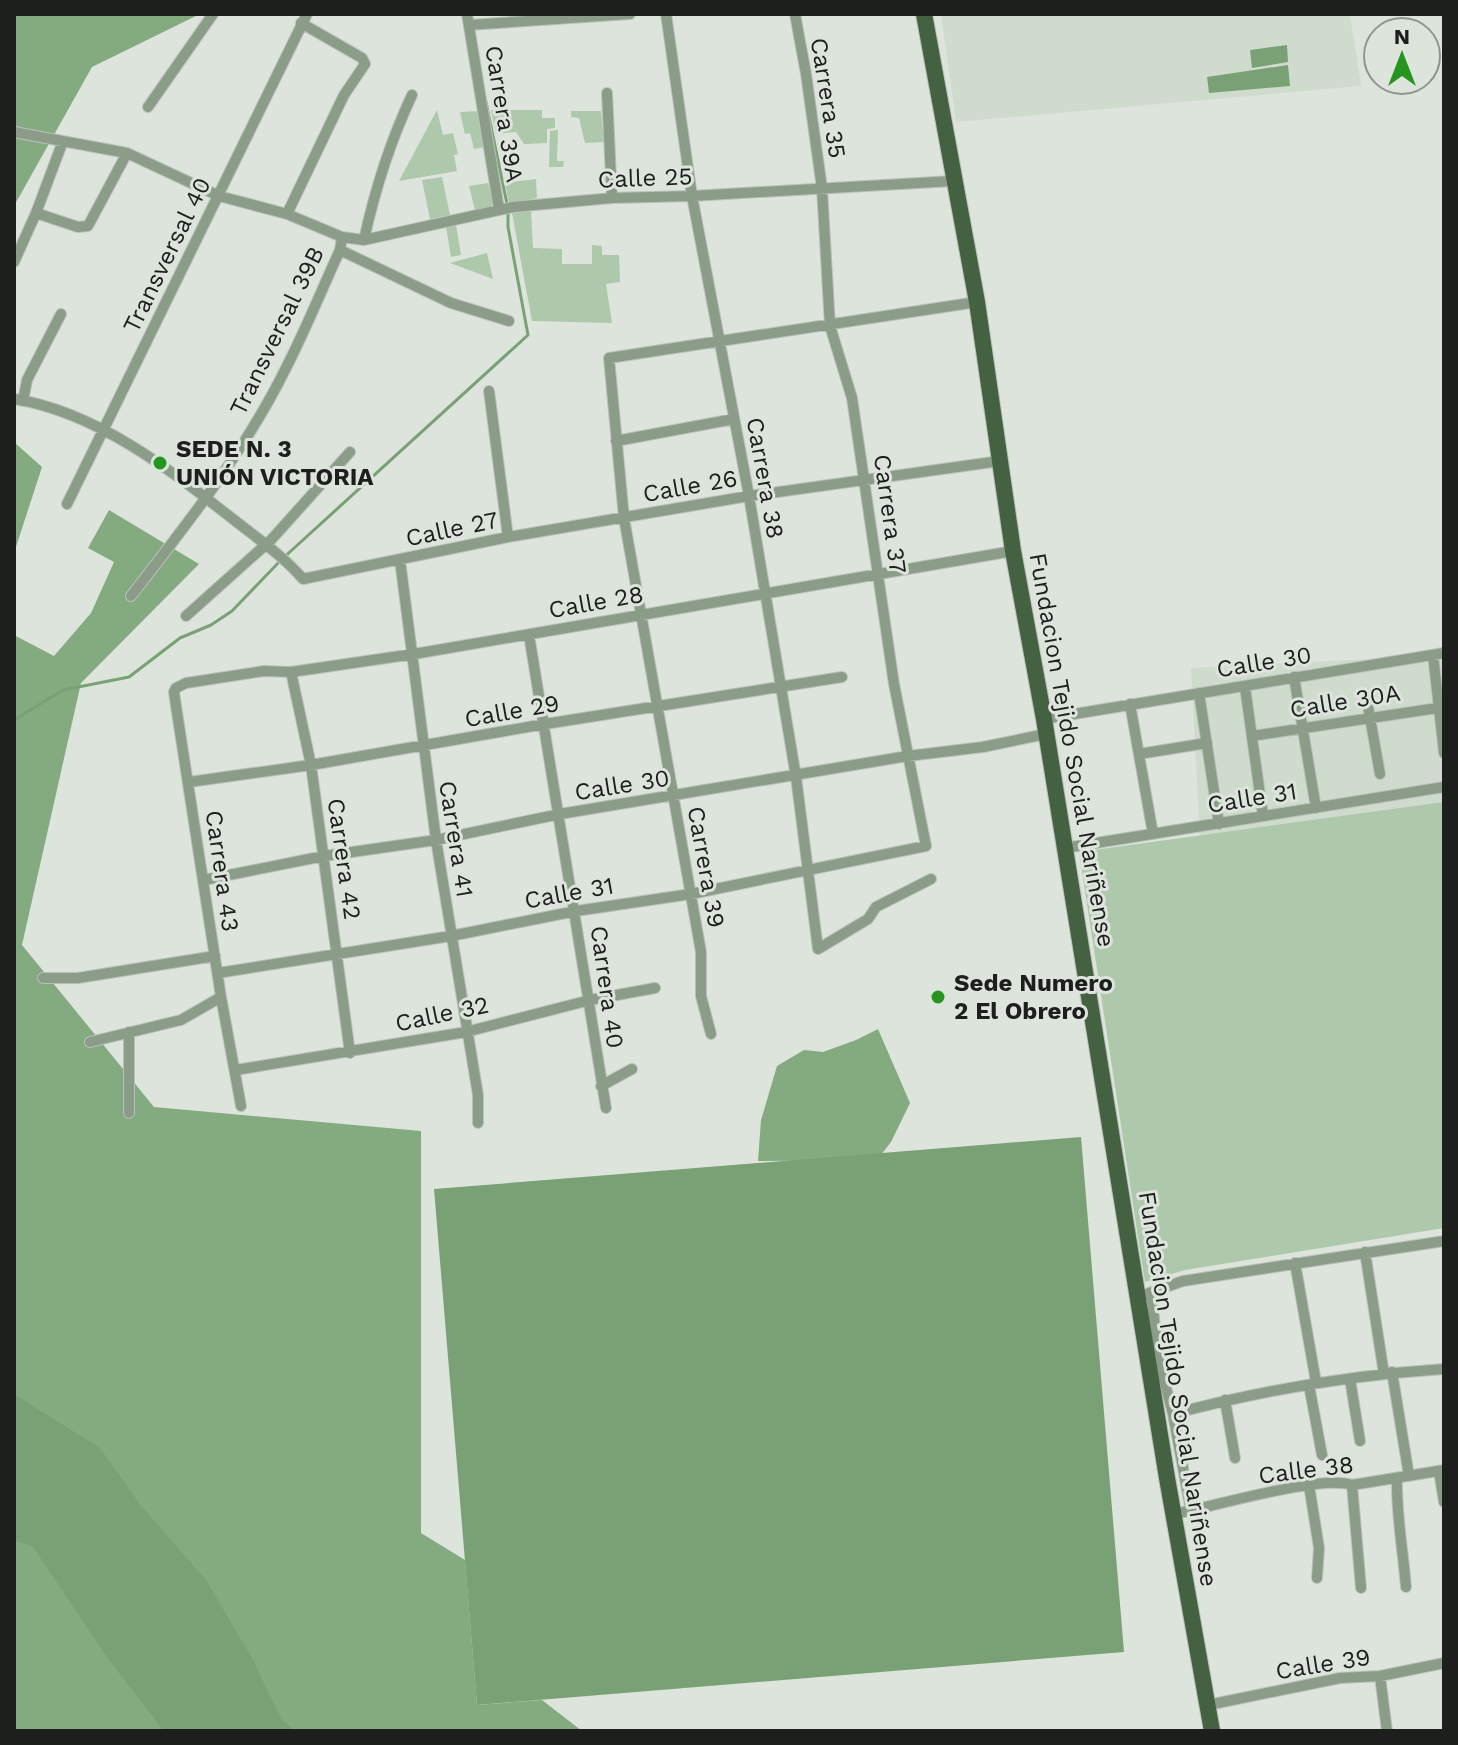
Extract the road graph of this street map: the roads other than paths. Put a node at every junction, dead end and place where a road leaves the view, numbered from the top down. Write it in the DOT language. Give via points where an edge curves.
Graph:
graph roads {
  1 [pos="213,14"];
  2 [pos="630,14"];
  3 [pos="666,14"];
  4 [pos="795,14"];
  5 [pos="924,14"];
  6 [pos="304,18"];
  7 [pos="468,20"];
  8 [pos="607,93"];
  9 [pos="412,95"];
  10 [pos="148,107"];
  11 [pos="14,132"];
  12 [pos="63,141"];
  13 [pos="127,153"];
  14 [pos="953,181"];
  15 [pos="822,188"];
  16 [pos="219,196"];
  17 [pos="692,196"];
  18 [pos="612,198"];
  19 [pos="505,208"];
  20 [pos="36,213"];
  21 [pos="287,214"];
  22 [pos="342,237"];
  23 [pos="364,240"];
  24 [pos="340,250"];
  25 [pos="14,262"];
  26 [pos="977,302"];
  27 [pos="61,314"];
  28 [pos="509,321"];
  29 [pos="830,326"];
  30 [pos="721,342"];
  31 [pos="14,373"];
  32 [pos="27,380"];
  33 [pos="489,391"];
  34 [pos="18,400"];
  35 [pos="734,419"];
  36 [pos="104,432"];
  37 [pos="616,441"];
  38 [pos="350,452"];
  39 [pos="1000,461"];
  40 [pos="866,481"];
  41 [pos="749,496"];
  42 [pos="207,499"];
  43 [pos="67,504"];
  44 [pos="624,518"];
  45 [pos="508,537"];
  46 [pos="265,544"];
  47 [pos="1013,551"];
  48 [pos="400,560"];
  49 [pos="878,574"];
  50 [pos="764,594"];
  51 [pos="131,596"];
  52 [pos="642,615"];
  53 [pos="186,616"];
  54 [pos="529,635"];
  55 [pos="414,654"];
  56 [pos="1438,654"];
  57 [pos="291,672"];
  58 [pos="842,677"];
  59 [pos="1294,677"];
  60 [pos="186,683"];
  61 [pos="781,687"];
  62 [pos="1245,687"];
  63 [pos="1199,693"];
  64 [pos="1366,695"];
  65 [pos="1130,704"];
  66 [pos="657,707"];
  67 [pos="1440,707"];
  68 [pos="1370,718"];
  69 [pos="545,724"];
  70 [pos="1045,726"];
  71 [pos="1304,728"];
  72 [pos="1252,736"];
  73 [pos="1207,743"];
  74 [pos="422,747"];
  75 [pos="1444,753"];
  76 [pos="1139,754"];
  77 [pos="908,756"];
  78 [pos="311,765"];
  79 [pos="1380,774"];
  80 [pos="796,777"];
  81 [pos="189,782"];
  82 [pos="1444,787"];
  83 [pos="673,797"];
  84 [pos="1316,808"];
  85 [pos="560,814"];
  86 [pos="1263,816"];
  87 [pos="1219,824"];
  88 [pos="1153,834"];
  89 [pos="436,840"];
  90 [pos="926,846"];
  91 [pos="1065,848"];
  92 [pos="324,856"];
  93 [pos="806,870"];
  94 [pos="931,879"];
  95 [pos="204,880"];
  96 [pos="691,894"];
  97 [pos="576,911"];
  98 [pos="451,936"];
  99 [pos="336,955"];
  100 [pos="215,956"];
  101 [pos="218,973"];
  102 [pos="43,978"];
  103 [pos="655,988"];
  104 [pos="221,997"];
  105 [pos="590,1000"];
  106 [pos="129,1032"];
  107 [pos="466,1032"];
  108 [pos="711,1034"];
  109 [pos="90,1042"];
  110 [pos="350,1053"];
  111 [pos="632,1069"];
  112 [pos="236,1070"];
  113 [pos="601,1086"];
  114 [pos="241,1106"];
  115 [pos="606,1108"];
  116 [pos="129,1113"];
  117 [pos="478,1123"];
  118 [pos="1444,1241"];
  119 [pos="1365,1252"];
  120 [pos="1295,1263"];
  121 [pos="1144,1295"];
  122 [pos="1444,1369"];
  123 [pos="1388,1373"];
  124 [pos="1350,1379"];
  125 [pos="1313,1384"];
  126 [pos="1225,1400"];
  127 [pos="1173,1414"];
  128 [pos="1360,1441"];
  129 [pos="1322,1455"];
  130 [pos="1235,1458"];
  131 [pos="1442,1471"];
  132 [pos="1403,1477"];
  133 [pos="1309,1485"];
  134 [pos="1352,1485"];
  135 [pos="1444,1502"];
  136 [pos="1191,1511"];
  137 [pos="1173,1514"];
  138 [pos="1317,1578"];
  139 [pos="1406,1587"];
  140 [pos="1361,1588"];
  141 [pos="1444,1663"];
  142 [pos="1380,1676"];
  143 [pos="1208,1705"];
  144 [pos="1212,1731"];
  145 [pos="1387,1731"];
  1 -- 10 [label="street"];
  2 -- 7 [label="street"];
  3 -- 17 [label="street, Carrera 38"];
  4 -- 15 [label="street, Carrera 35"];
  5 -- 14 [label="main road, Fundacion Tejido Social Nariñense"];
  6 -- 16 [label="street, Transversal 40"];
  6 -- 21 [label="street" via="365,64 344,95"];
  7 -- 19 [label="street, Carrera 39A"];
  8 -- 18 [label="street"];
  9 -- 23 [label="street" via="378,178"];
  11 -- 12 [label="street, Calle 25"];
  12 -- 13 [label="street, Calle 25"];
  12 -- 20 [label="street"];
  13 -- 16 [label="street, Calle 25"];
  13 -- 20 [label="street" via="88,226"];
  14 -- 15 [label="street, Calle 25"];
  14 -- 26 [label="main road, Fundacion Tejido Social Nariñense"];
  15 -- 17 [label="street, Calle 25"];
  15 -- 29 [label="street, Carrera 37"];
  16 -- 21 [label="street, Calle 25"];
  16 -- 36 [label="street, Transversal 40"];
  17 -- 18 [label="street, Calle 25"];
  17 -- 30 [label="street, Carrera 38"];
  18 -- 19 [label="street, Calle 25"];
  19 -- 23 [label="street, Calle 25"];
  20 -- 25 [label="street"];
  21 -- 22 [label="street, Calle 25"];
  22 -- 23 [label="street, Calle 25"];
  22 -- 24 [label="street, Transversal 39B"];
  24 -- 28 [label="street" via="451,303"];
  24 -- 42 [label="street, Transversal 39B" via="286,369"];
  26 -- 29 [label="street"];
  26 -- 39 [label="main road, Fundacion Tejido Social Nariñense"];
  27 -- 32 [label="street"];
  29 -- 30 [label="street"];
  29 -- 40 [label="street, Carrera 37" via="852,398"];
  30 -- 35 [label="street, Carrera 38"];
  30 -- 37 [label="street" via="609,358"];
  31 -- 32 [label="street"];
  32 -- 34 [label="street"];
  33 -- 45 [label="street"];
  34 -- 36 [label="street"];
  35 -- 37 [label="street"];
  35 -- 41 [label="street, Carrera 38"];
  36 -- 42 [label="street"];
  36 -- 43 [label="street, Transversal 40"];
  37 -- 44 [label="street"];
  38 -- 46 [label="street"];
  39 -- 40 [label="street, Calle 26"];
  39 -- 47 [label="main road, Fundacion Tejido Social Nariñense"];
  40 -- 41 [label="street, Calle 26"];
  40 -- 49 [label="street, Carrera 37"];
  41 -- 44 [label="street, Calle 26"];
  41 -- 50 [label="street, Carrera 38"];
  42 -- 46 [label="street"];
  42 -- 51 [label="street, Transversal 39B"];
  44 -- 45 [label="street, Calle 27"];
  44 -- 52 [label="street, Carrera 39"];
  45 -- 48 [label="street, Calle 27"];
  46 -- 48 [label="street, Calle 27" via="303,579"];
  46 -- 53 [label="street"];
  47 -- 49 [label="street, Calle 28"];
  47 -- 70 [label="main road, Fundacion Tejido Social Nariñense"];
  48 -- 55 [label="street, Carrera 41"];
  49 -- 50 [label="street, Calle 28"];
  49 -- 77 [label="street, Carrera 37"];
  50 -- 52 [label="street, Calle 28"];
  50 -- 61 [label="street, Carrera 38"];
  52 -- 54 [label="street, Calle 28"];
  52 -- 66 [label="street, Carrera 39"];
  54 -- 55 [label="street, Calle 28"];
  54 -- 69 [label="street, Carrera 40"];
  55 -- 57 [label="street, Calle 28"];
  55 -- 74 [label="street, Carrera 41"];
  56 -- 59 [label="street, Calle 30"];
  56 -- 67 [label="street"];
  57 -- 60 [label="street, Calle 28"];
  57 -- 78 [label="street, Carrera 42"];
  58 -- 61 [label="street, Calle 29"];
  59 -- 62 [label="street, Calle 30"];
  59 -- 71 [label="street"];
  60 -- 81 [label="street, Carrera 43" via="174,692"];
  61 -- 66 [label="street, Calle 29"];
  61 -- 80 [label="street, Carrera 38"];
  62 -- 63 [label="street, Calle 30"];
  62 -- 72 [label="street"];
  63 -- 65 [label="street, Calle 30"];
  63 -- 73 [label="street"];
  64 -- 68 [label="street"];
  65 -- 70 [label="street, Calle 30"];
  65 -- 76 [label="street"];
  66 -- 69 [label="street, Calle 29"];
  66 -- 83 [label="street, Carrera 39"];
  67 -- 68 [label="street, Calle 30A"];
  67 -- 75 [label="street"];
  68 -- 71 [label="street, Calle 30A"];
  68 -- 79 [label="street"];
  69 -- 74 [label="street, Calle 29"];
  69 -- 85 [label="street, Carrera 40"];
  70 -- 77 [label="street, Calle 30" via="983,747"];
  70 -- 91 [label="main road, Fundacion Tejido Social Nariñense"];
  71 -- 72 [label="street, Calle 30A"];
  71 -- 84 [label="street"];
  72 -- 86 [label="street"];
  73 -- 76 [label="street"];
  73 -- 87 [label="street"];
  74 -- 78 [label="street, Calle 29"];
  74 -- 89 [label="street, Carrera 41"];
  76 -- 88 [label="street"];
  77 -- 80 [label="street, Calle 30"];
  77 -- 90 [label="street, Carrera 37"];
  78 -- 81 [label="street, Calle 29"];
  78 -- 92 [label="street, Carrera 42"];
  80 -- 83 [label="street, Calle 30"];
  80 -- 93 [label="street, Carrera 38"];
  81 -- 95 [label="street, Carrera 43"];
  82 -- 84 [label="street, Calle 31"];
  83 -- 85 [label="street, Calle 30"];
  83 -- 96 [label="street, Carrera 39"];
  84 -- 86 [label="street, Calle 31"];
  85 -- 89 [label="street, Calle 30"];
  85 -- 97 [label="street, Carrera 40"];
  86 -- 87 [label="street, Calle 31"];
  87 -- 88 [label="street, Calle 31"];
  88 -- 91 [label="street, Calle 31"];
  89 -- 92 [label="street, Calle 30"];
  89 -- 98 [label="street, Carrera 41"];
  90 -- 93 [label="street, Calle 31"];
  91 -- 121 [label="main road, Fundacion Tejido Social Nariñense"];
  92 -- 95 [label="street, Calle 30"];
  92 -- 99 [label="street, Carrera 42"];
  93 -- 94 [label="street, Carrera 38" via="818,949 868,919 876,907"];
  93 -- 96 [label="street, Calle 31"];
  95 -- 100 [label="street, Carrera 43"];
  96 -- 97 [label="street, Calle 31"];
  96 -- 108 [label="street, Carrera 39" via="701,952 701,996"];
  97 -- 98 [label="street, Calle 31"];
  97 -- 105 [label="street, Carrera 40"];
  98 -- 99 [label="street, Calle 31"];
  98 -- 107 [label="street, Carrera 41"];
  99 -- 101 [label="street, Calle 31"];
  99 -- 110 [label="street, Carrera 42"];
  100 -- 101 [label="street, Carrera 43"];
  100 -- 102 [label="street" via="78,978"];
  101 -- 104 [label="street, Carrera 43"];
  103 -- 105 [label="street, Calle 32"];
  104 -- 106 [label="street" via="181,1020"];
  104 -- 112 [label="street, Carrera 43"];
  105 -- 107 [label="street, Calle 32"];
  105 -- 113 [label="street, Carrera 40"];
  106 -- 109 [label="street"];
  106 -- 116 [label="street"];
  107 -- 110 [label="street, Calle 32"];
  107 -- 117 [label="street, Carrera 41"];
  110 -- 112 [label="street, Calle 32"];
  111 -- 113 [label="street"];
  112 -- 114 [label="street, Carrera 43"];
  113 -- 115 [label="street, Carrera 40"];
  118 -- 119 [label="street"];
  119 -- 120 [label="street"];
  119 -- 123 [label="street"];
  120 -- 121 [label="street" via="1183,1281"];
  120 -- 125 [label="street"];
  121 -- 127 [label="street"];
  121 -- 137 [label="main road, Fundacion Tejido Social Nariñense"];
  122 -- 123 [label="street"];
  123 -- 124 [label="street"];
  123 -- 132 [label="street"];
  124 -- 125 [label="street"];
  124 -- 128 [label="street"];
  125 -- 126 [label="street"];
  125 -- 129 [label="street"];
  126 -- 127 [label="street"];
  126 -- 130 [label="street"];
  127 -- 136 [label="street"];
  131 -- 132 [label="street, Calle 38"];
  131 -- 135 [label="street"];
  132 -- 134 [label="street, Calle 38"];
  132 -- 139 [label="street" via="1396,1510"];
  133 -- 134 [label="street, Calle 38"];
  133 -- 136 [label="street, Calle 38"];
  133 -- 138 [label="street" via="1319,1548"];
  134 -- 140 [label="street"];
  136 -- 137 [label="street, Calle 38"];
  137 -- 143 [label="main road, Fundacion Tejido Social Nariñense"];
  141 -- 142 [label="street, Calle 39"];
  142 -- 143 [label="street, Calle 39" via="1340,1678"];
  142 -- 145 [label="street"];
  143 -- 144 [label="main road, Fundacion Tejido Social Nariñense"];
}
